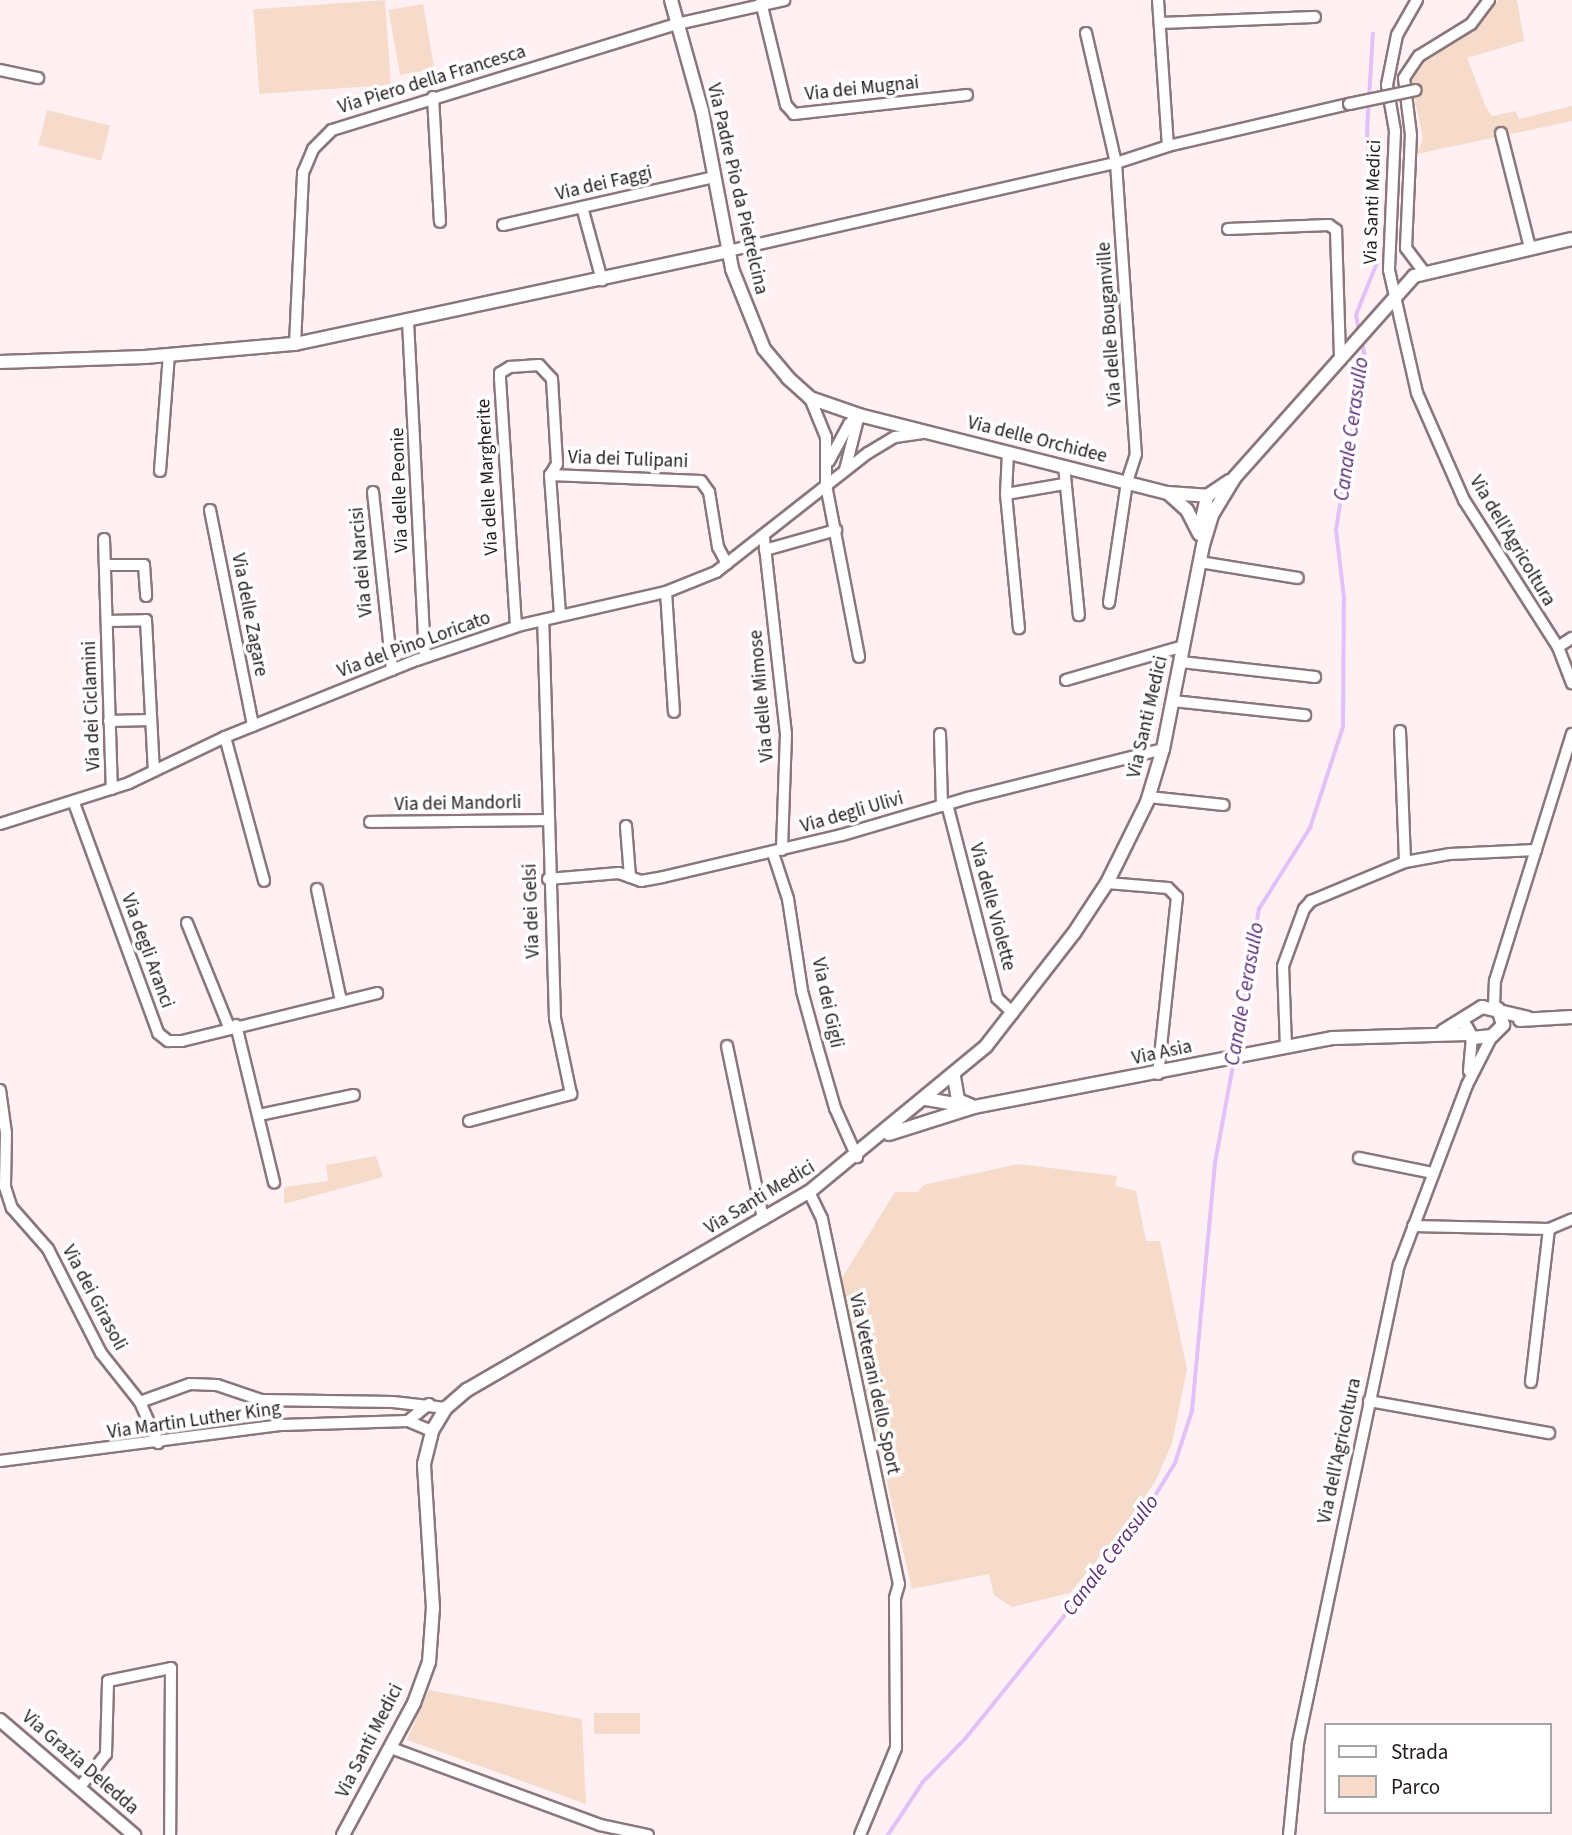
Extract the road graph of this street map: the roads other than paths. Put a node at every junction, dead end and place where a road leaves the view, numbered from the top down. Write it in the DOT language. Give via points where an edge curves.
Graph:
graph roads {
  1 [pos="671,0"];
  2 [pos="784,0"];
  3 [pos="1158,0"];
  4 [pos="1417,0"];
  5 [pos="1489,0"];
  6 [pos="761,2"];
  7 [pos="1315,17"];
  8 [pos="1160,23"];
  9 [pos="677,24"];
  10 [pos="1086,33"];
  11 [pos="0,70"];
  12 [pos="38,78"];
  13 [pos="1416,90"];
  14 [pos="967,95"];
  15 [pos="433,97"];
  16 [pos="1501,133"];
  17 [pos="1168,146"];
  18 [pos="1116,163"];
  19 [pos="714,177"];
  20 [pos="582,207"];
  21 [pos="440,222"];
  22 [pos="503,225"];
  23 [pos="1228,229"];
  24 [pos="1572,239"];
  25 [pos="1530,248"];
  26 [pos="728,251"];
  27 [pos="1424,272"];
  28 [pos="602,279"];
  29 [pos="1396,293"];
  30 [pos="408,321"];
  31 [pos="295,344"];
  32 [pos="169,355"];
  33 [pos="1340,361"];
  34 [pos="0,362"];
  35 [pos="810,398"];
  36 [pos="859,415"];
  37 [pos="927,432"];
  38 [pos="1008,452"];
  39 [pos="828,462"];
  40 [pos="1064,466"];
  41 [pos="160,471"];
  42 [pos="845,471"];
  43 [pos="550,475"];
  44 [pos="1235,477"];
  45 [pos="1127,482"];
  46 [pos="1064,484"];
  47 [pos="826,485"];
  48 [pos="373,492"];
  49 [pos="1168,493"];
  50 [pos="1006,494"];
  51 [pos="1206,495"];
  52 [pos="210,510"];
  53 [pos="1212,515"];
  54 [pos="836,530"];
  55 [pos="764,538"];
  56 [pos="104,539"];
  57 [pos="1201,539"];
  58 [pos="765,550"];
  59 [pos="1200,562"];
  60 [pos="727,564"];
  61 [pos="105,565"];
  62 [pos="1298,578"];
  63 [pos="666,592"];
  64 [pos="146,596"];
  65 [pos="1109,603"];
  66 [pos="1079,615"];
  67 [pos="560,616"];
  68 [pos="543,620"];
  69 [pos="107,621"];
  70 [pos="516,626"];
  71 [pos="1019,628"];
  72 [pos="1572,638"];
  73 [pos="1184,646"];
  74 [pos="1558,647"];
  75 [pos="425,657"];
  76 [pos="859,657"];
  77 [pos="1181,662"];
  78 [pos="392,670"];
  79 [pos="1315,677"];
  80 [pos="1066,680"];
  81 [pos="1572,683"];
  82 [pos="1173,701"];
  83 [pos="674,712"];
  84 [pos="1305,715"];
  85 [pos="151,720"];
  86 [pos="109,721"];
  87 [pos="253,726"];
  88 [pos="1400,732"];
  89 [pos="940,734"];
  90 [pos="1572,734"];
  91 [pos="225,737"];
  92 [pos="1163,749"];
  93 [pos="154,771"];
  94 [pos="112,789"];
  95 [pos="1149,797"];
  96 [pos="74,803"];
  97 [pos="945,805"];
  98 [pos="1224,805"];
  99 [pos="547,820"];
  100 [pos="370,822"];
  101 [pos="0,824"];
  102 [pos="626,826"];
  103 [pos="1536,850"];
  104 [pos="777,852"];
  105 [pos="1405,862"];
  106 [pos="630,877"];
  107 [pos="548,879"];
  108 [pos="264,881"];
  109 [pos="1107,883"];
  110 [pos="317,889"];
  111 [pos="187,923"];
  112 [pos="1496,981"];
  113 [pos="377,993"];
  114 [pos="341,1001"];
  115 [pos="1496,1008"];
  116 [pos="1013,1013"];
  117 [pos="1471,1013"];
  118 [pos="1572,1017"];
  119 [pos="1528,1018"];
  120 [pos="1503,1025"];
  121 [pos="232,1026"];
  122 [pos="1441,1031"];
  123 [pos="1470,1036"];
  124 [pos="1492,1036"];
  125 [pos="727,1046"];
  126 [pos="1286,1047"];
  127 [pos="1158,1074"];
  128 [pos="954,1077"];
  129 [pos="1467,1085"];
  130 [pos="0,1090"];
  131 [pos="354,1095"];
  132 [pos="926,1099"];
  133 [pos="974,1107"];
  134 [pos="259,1115"];
  135 [pos="939,1119"];
  136 [pos="469,1121"];
  137 [pos="882,1136"];
  138 [pos="857,1157"];
  139 [pos="1359,1158"];
  140 [pos="1433,1173"];
  141 [pos="274,1182"];
  142 [pos="809,1192"];
  143 [pos="763,1219"];
  144 [pos="1572,1219"];
  145 [pos="1413,1226"];
  146 [pos="1549,1229"];
  147 [pos="1531,1382"];
  148 [pos="1369,1401"];
  149 [pos="140,1402"];
  150 [pos="430,1404"];
  151 [pos="446,1408"];
  152 [pos="408,1421"];
  153 [pos="432,1431"];
  154 [pos="1549,1433"];
  155 [pos="158,1443"];
  156 [pos="0,1461"];
  157 [pos="0,1720"];
  158 [pos="391,1748"];
  159 [pos="80,1787"];
  160 [pos="134,1835"];
  161 [pos="170,1835"];
  162 [pos="343,1835"];
  163 [pos="648,1835"];
  164 [pos="860,1835"];
  165 [pos="1289,1835"];
  1 -- 9 [label="street, Via Padre Pio da Pietrelcina"];
  2 -- 6 [label="street, Via Piero della Francesca"];
  3 -- 8 [label="street"];
  4 -- 29 [label="street, Via Santi Medici" via="1388,59 1387,85 1395,131 1389,270"];
  5 -- 27 [label="street" via="1471,24 1419,56 1404,78 1411,135 1406,248"];
  6 -- 9 [label="street, Via Piero della Francesca"];
  6 -- 14 [label="street, Via dei Mugnai" via="786,105 794,114"];
  7 -- 8 [label="street"];
  8 -- 17 [label="street"];
  9 -- 15 [label="street, Via Piero della Francesca"];
  9 -- 19 [label="street, Via Padre Pio da Pietrelcina"];
  10 -- 18 [label="street, Via delle Bouganville"];
  11 -- 12 [label="street"];
  13 -- 17 [label="street, bridge"];
  15 -- 21 [label="street"];
  15 -- 31 [label="street, Via Piero della Francesca" via="332,130 313,149 303,173"];
  16 -- 25 [label="street"];
  17 -- 18 [label="street"];
  18 -- 26 [label="street"];
  18 -- 45 [label="street, Via delle Bouganville" via="1136,454"];
  19 -- 20 [label="street, Via dei Faggi"];
  19 -- 26 [label="street, Via Padre Pio da Pietrelcina"];
  20 -- 22 [label="street, Via dei Faggi"];
  20 -- 28 [label="street"];
  23 -- 33 [label="street" via="1329,225 1336,230"];
  24 -- 25 [label="street"];
  25 -- 27 [label="street"];
  26 -- 28 [label="street"];
  26 -- 35 [label="street, Via Padre Pio da Pietrelcina" via="745,309 764,349"];
  27 -- 29 [label="street"];
  28 -- 30 [label="street"];
  29 -- 33 [label="street, Via Santi Medici"];
  29 -- 74 [label="street, Via dell'Agricoltura" via="1417,393 1430,429 1464,500"];
  30 -- 31 [label="street"];
  30 -- 75 [label="street, Via delle Peonie"];
  31 -- 32 [label="street"];
  32 -- 34 [label="street"];
  32 -- 41 [label="street"];
  33 -- 44 [label="street, Via Santi Medici" via="1280,421"];
  35 -- 36 [label="street, Via Padre Pio da Pietrelcina"];
  35 -- 39 [label="street" via="823,429"];
  36 -- 37 [label="street, Via delle Orchidee"];
  36 -- 39 [label="street"];
  36 -- 42 [label="street"];
  37 -- 38 [label="street, Via delle Orchidee"];
  37 -- 42 [label="street, Via del Pino Loricato" via="895,437"];
  38 -- 40 [label="street, Via delle Orchidee"];
  38 -- 50 [label="street"];
  39 -- 47 [label="street"];
  40 -- 45 [label="street, Via delle Orchidee"];
  40 -- 46 [label="street"];
  42 -- 47 [label="street, Via del Pino Loricato"];
  43 -- 60 [label="street, Via dei Tulipani" via="701,481 709,492 718,547"];
  43 -- 67 [label="street, Via delle Margherite"];
  43 -- 70 [label="street, Via delle Margherite" via="557,464 552,379 539,365 505,369 500,379"];
  44 -- 51 [label="street, Via Santi Medici"];
  44 -- 53 [label="street, Via Santi Medici"];
  45 -- 49 [label="street, Via delle Orchidee"];
  45 -- 65 [label="street, Via delle Bouganville"];
  46 -- 50 [label="street"];
  46 -- 66 [label="street"];
  47 -- 54 [label="street"];
  47 -- 55 [label="street, Via del Pino Loricato"];
  48 -- 78 [label="street, Via dei Narcisi"];
  49 -- 51 [label="street, Via delle Orchidee"];
  49 -- 57 [label="street" via="1187,510"];
  50 -- 71 [label="street"];
  51 -- 53 [label="street"];
  51 -- 57 [label="street, Via Santi Medici"];
  52 -- 87 [label="street, Via delle Zagare"];
  53 -- 57 [label="street, Via Santi Medici"];
  54 -- 58 [label="street"];
  54 -- 76 [label="street"];
  55 -- 58 [label="street, Via delle Mimose"];
  55 -- 60 [label="street, Via del Pino Loricato"];
  56 -- 61 [label="street, Via dei Ciclamini"];
  57 -- 59 [label="street, Via Santi Medici"];
  58 -- 104 [label="street, Via delle Mimose" via="786,734"];
  59 -- 62 [label="street"];
  59 -- 73 [label="street, Via Santi Medici"];
  60 -- 63 [label="street, Via del Pino Loricato"];
  61 -- 64 [label="street" via="144,565"];
  61 -- 69 [label="street, Via dei Ciclamini"];
  63 -- 67 [label="street, Via del Pino Loricato"];
  63 -- 83 [label="street"];
  67 -- 68 [label="street, Via del Pino Loricato"];
  68 -- 70 [label="street, Via del Pino Loricato"];
  68 -- 99 [label="street, Via dei Gelsi"];
  69 -- 85 [label="street, Via dei Ciclamini" via="146,620"];
  69 -- 86 [label="street, Via dei Ciclamini"];
  70 -- 75 [label="street, Via del Pino Loricato"];
  72 -- 74 [label="street"];
  73 -- 77 [label="street, Via Santi Medici"];
  73 -- 80 [label="street"];
  74 -- 81 [label="street, Via dell'Agricoltura"];
  75 -- 78 [label="street, Via del Pino Loricato"];
  77 -- 79 [label="street"];
  77 -- 82 [label="street, Via Santi Medici"];
  78 -- 87 [label="street, Via del Pino Loricato"];
  82 -- 84 [label="street"];
  82 -- 92 [label="street, Via Santi Medici"];
  85 -- 86 [label="street"];
  85 -- 93 [label="street, Via dei Ciclamini"];
  86 -- 94 [label="street, Via dei Ciclamini"];
  87 -- 91 [label="street, Via del Pino Loricato"];
  88 -- 105 [label="street"];
  89 -- 97 [label="street, Via delle Violette"];
  90 -- 103 [label="street"];
  91 -- 93 [label="street, Via del Pino Loricato"];
  91 -- 108 [label="street"];
  92 -- 95 [label="street, Via Santi Medici"];
  92 -- 97 [label="street, Via degli Ulivi"];
  93 -- 94 [label="street, Via del Pino Loricato"];
  94 -- 96 [label="street, Via del Pino Loricato"];
  95 -- 98 [label="street"];
  95 -- 109 [label="street, Via Santi Medici"];
  96 -- 101 [label="street, Via del Pino Loricato"];
  96 -- 121 [label="street, Via degli Aranci" via="158,1033 168,1041 182,1041"];
  97 -- 104 [label="street, Via degli Ulivi"];
  97 -- 116 [label="street, Via delle Violette" via="997,998"];
  99 -- 100 [label="street, Via dei Mandorli"];
  99 -- 107 [label="street, Via dei Gelsi"];
  102 -- 106 [label="street"];
  103 -- 105 [label="street" via="1450,854"];
  103 -- 112 [label="street"];
  104 -- 106 [label="street, Via degli Ulivi" via="640,881"];
  104 -- 138 [label="street, Via dei Gigli" via="802,991 835,1108"];
  105 -- 126 [label="street" via="1329,890 1304,909 1283,965"];
  106 -- 107 [label="street, Via degli Ulivi" via="619,873"];
  107 -- 136 [label="street, Via dei Gelsi" via="555,1018 571,1094"];
  109 -- 116 [label="street, Via Santi Medici"];
  109 -- 127 [label="street" via="1168,888 1177,897"];
  110 -- 114 [label="street"];
  111 -- 121 [label="street"];
  112 -- 115 [label="street"];
  112 -- 117 [label="street"];
  113 -- 114 [label="street"];
  114 -- 121 [label="street"];
  115 -- 117 [label="street, Via Asia"];
  115 -- 119 [label="street"];
  115 -- 120 [label="street"];
  116 -- 128 [label="street, Via Santi Medici"];
  117 -- 122 [label="street, Via Asia"];
  117 -- 123 [label="street"];
  118 -- 119 [label="street"];
  119 -- 120 [label="street"];
  120 -- 124 [label="street"];
  121 -- 134 [label="street"];
  122 -- 123 [label="street, Via Asia"];
  122 -- 126 [label="street, Via Asia" via="1332,1038"];
  123 -- 124 [label="street, Via Asia"];
  123 -- 129 [label="street, Via dell'Agricoltura"];
  124 -- 129 [label="street, Via dell'Agricoltura"];
  125 -- 143 [label="street"];
  126 -- 127 [label="street, Via Asia"];
  127 -- 133 [label="street, Via Asia"];
  128 -- 132 [label="street, Via Santi Medici"];
  128 -- 133 [label="street" via="958,1100"];
  129 -- 140 [label="street, Via dell'Agricoltura"];
  130 -- 149 [label="street, Via dei Girasoli" via="6,1133 5,1187 12,1208 48,1249 101,1353"];
  131 -- 134 [label="street"];
  132 -- 133 [label="street, Via Asia"];
  132 -- 135 [label="street" via="926,1109"];
  132 -- 137 [label="street, Via Santi Medici"];
  133 -- 135 [label="street, Via Asia"];
  134 -- 141 [label="street"];
  135 -- 137 [label="street, Via Asia"];
  137 -- 138 [label="street, Via Santi Medici"];
  138 -- 142 [label="street, Via Santi Medici"];
  139 -- 140 [label="street"];
  140 -- 145 [label="street, Via dell'Agricoltura"];
  142 -- 143 [label="street, Via Santi Medici"];
  142 -- 164 [label="street, Via Veterani dello Sport" via="822,1219 899,1584 895,1598 897,1748"];
  143 -- 151 [label="street, Via Santi Medici" via="467,1390"];
  144 -- 146 [label="street"];
  145 -- 146 [label="street"];
  145 -- 148 [label="street, Via dell'Agricoltura" via="1399,1265"];
  146 -- 147 [label="street"];
  148 -- 154 [label="street"];
  148 -- 165 [label="street, Via dell'Agricoltura" via="1298,1743"];
  149 -- 150 [label="street, Via Martin Luther King" via="191,1384 217,1385 261,1400"];
  149 -- 155 [label="street, Via dei Girasoli"];
  150 -- 151 [label="street, Via Martin Luther King"];
  150 -- 152 [label="street"];
  151 -- 153 [label="street, Via Santi Medici"];
  152 -- 153 [label="street, Via Martin Luther King"];
  152 -- 155 [label="street, Via Martin Luther King" via="232,1430"];
  153 -- 158 [label="street, Via Santi Medici" via="424,1464 433,1608 429,1662"];
  155 -- 156 [label="street, Via Martin Luther King"];
  157 -- 159 [label="street, Via Grazia Deledda"];
  158 -- 162 [label="street, Via Santi Medici"];
  158 -- 163 [label="street" via="600,1825"];
  159 -- 160 [label="street, Via Grazia Deledda"];
  159 -- 161 [label="street" via="106,1754 108,1681 171,1668"];
}
